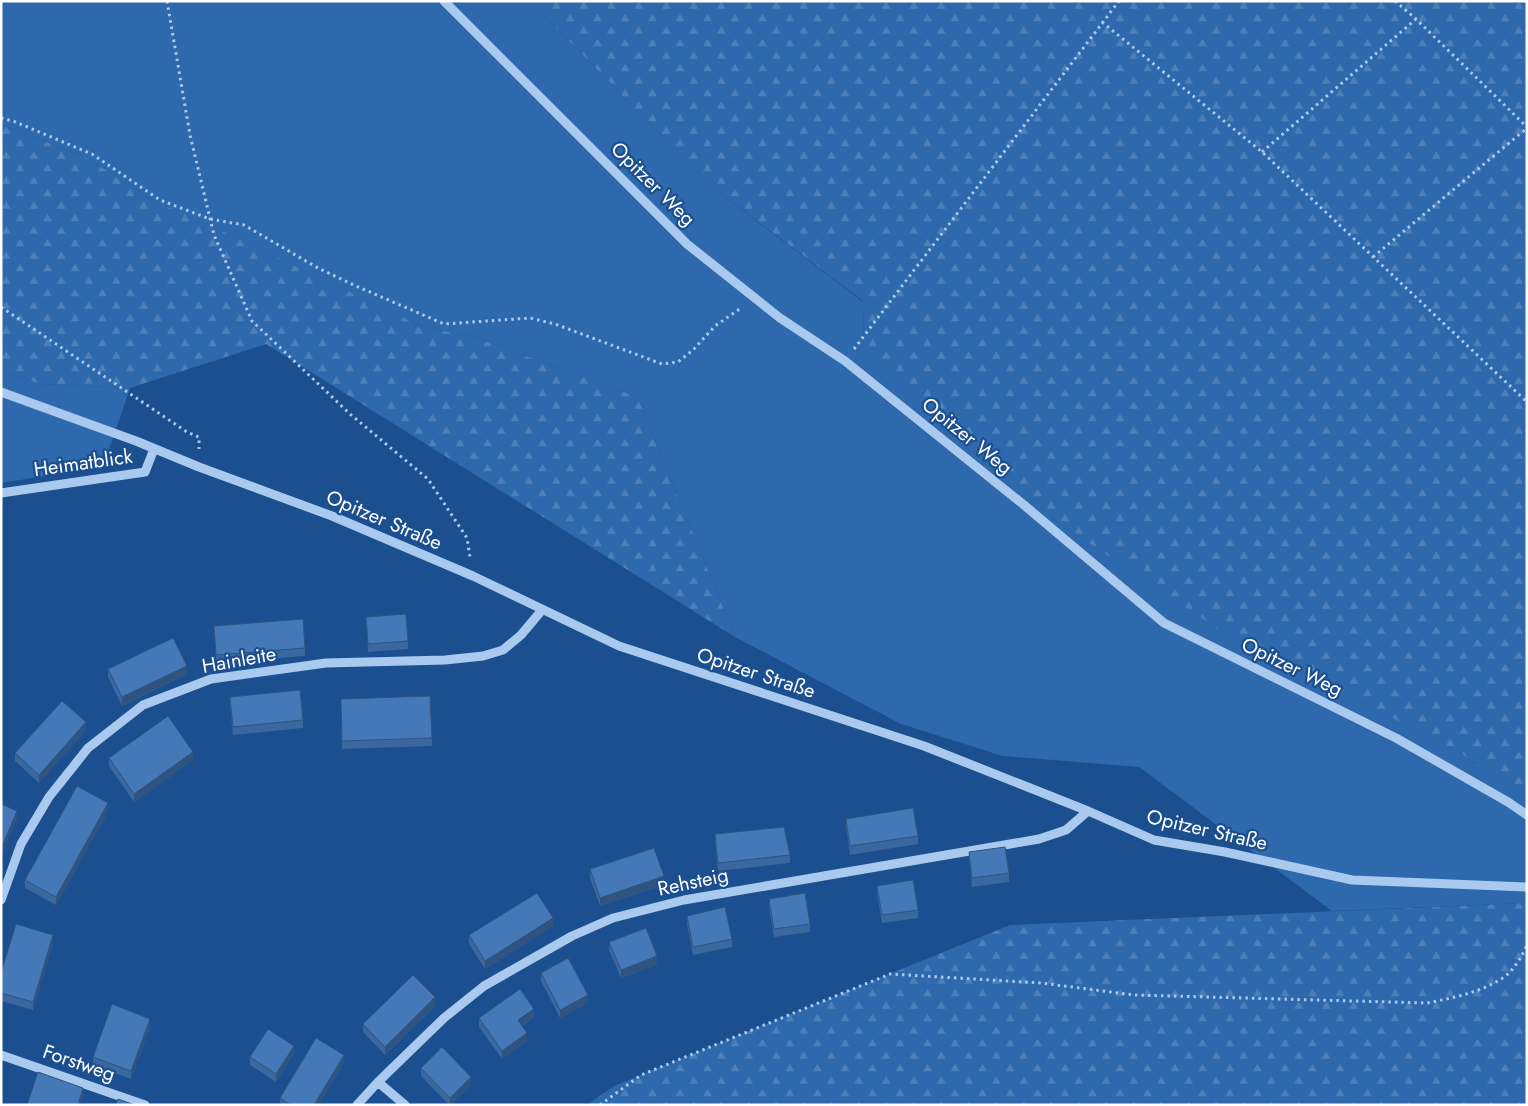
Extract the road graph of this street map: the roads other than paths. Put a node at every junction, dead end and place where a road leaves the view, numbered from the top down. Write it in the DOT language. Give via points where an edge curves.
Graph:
graph roads {
  1 [pos="444,1"];
  2 [pos="1,392"];
  3 [pos="154,449"];
  4 [pos="1,492"];
  5 [pos="542,610"];
  6 [pos="1088,811"];
  7 [pos="1527,815"];
  8 [pos="1527,887"];
  9 [pos="1,900"];
  10 [pos="1,1054"];
  11 [pos="378,1082"];
  12 [pos="145,1105"];
  13 [pos="357,1105"];
  14 [pos="405,1105"];
  1 -- 7 [label="street, Opitzer Weg" via="687,244 780,318 845,361 1164,623 1396,738"];
  2 -- 3 [label="street, Opitzer Straße"];
  3 -- 4 [label="street, Heimatblick" via="145,472"];
  3 -- 5 [label="street, Opitzer Straße" via="332,516 473,576"];
  5 -- 6 [label="street, Opitzer Straße" via="619,646 924,746"];
  5 -- 9 [label="street, Hainleite" via="503,650 483,656 326,663 211,679 143,705 88,748 50,797 21,844"];
  6 -- 8 [label="street, Opitzer Straße" via="1154,840 1352,880"];
  6 -- 11 [label="street, Rehsteig" via="1066,830 1039,839 684,900 612,918 572,936 484,986 444,1018"];
  10 -- 12 [label="street, Forstweg"];
  11 -- 13 [label="street, Rehsteig"];
  11 -- 14 [label="street"];
}
